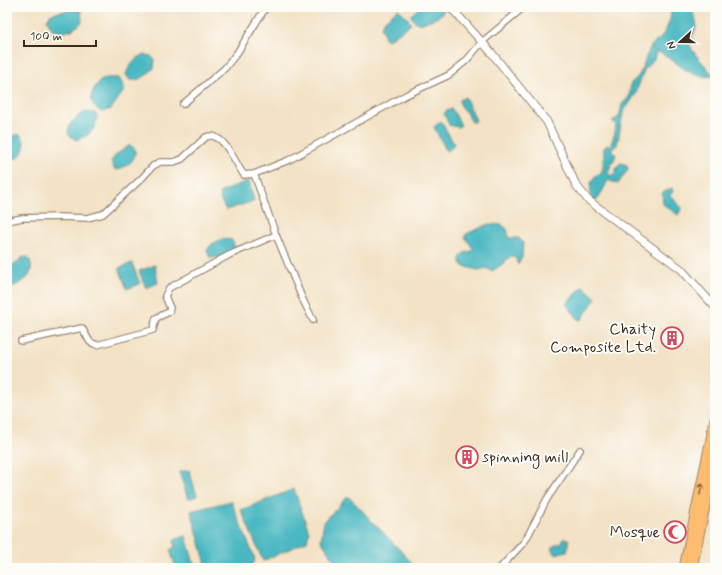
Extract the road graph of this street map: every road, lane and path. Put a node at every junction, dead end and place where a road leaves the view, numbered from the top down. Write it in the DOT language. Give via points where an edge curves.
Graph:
graph roads {
  1 [pos="266,7"];
  2 [pos="448,7"];
  3 [pos="524,7"];
  4 [pos="482,42"];
  5 [pos="183,104"];
  6 [pos="254,174"];
  7 [pos="7,221"];
  8 [pos="276,235"];
  9 [pos="715,306"];
  10 [pos="313,320"];
  11 [pos="20,341"];
  12 [pos="715,419"];
  13 [pos="580,450"];
  14 [pos="715,458"];
  15 [pos="500,568"];
  16 [pos="684,568"];
  17 [pos="692,568"];
  1 -- 5 [label="street" via="225,68"];
  2 -- 4 [label="street"];
  3 -- 4 [label="street"];
  4 -- 6 [label="street" via="450,75 411,92 289,160"];
  4 -- 9 [label="street" via="546,122 576,185 588,200 681,269"];
  6 -- 7 [label="street" via="244,174 224,143 215,136 210,136 182,159 160,162 153,166 103,214 87,218 22,218"];
  6 -- 8 [label="street"];
  8 -- 10 [label="street"];
  8 -- 11 [label="street" via="229,255 169,288 165,296 169,312 156,318 153,330 146,333 97,345 91,343 84,329 79,328"];
  16 -- 12 [label="highway, one-way"];
  13 -- 15 [label="street" via="547,499 525,541"];
  14 -- 17 [label="highway"];
}
